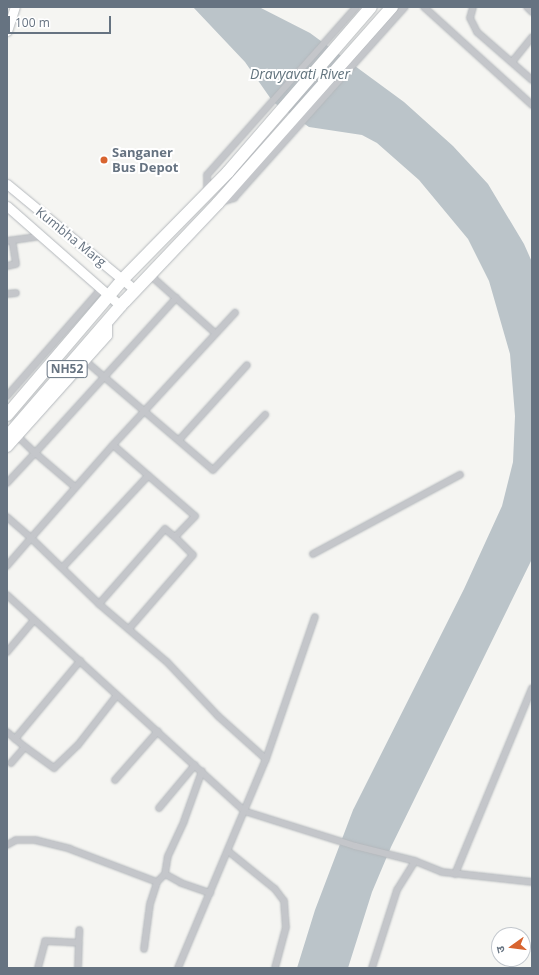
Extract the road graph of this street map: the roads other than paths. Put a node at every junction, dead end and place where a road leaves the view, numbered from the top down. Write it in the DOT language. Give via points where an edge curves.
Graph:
graph roads {
  1 [pos="15,7"];
  2 [pos="356,7"];
  3 [pos="371,7"];
  4 [pos="404,7"];
  5 [pos="424,7"];
  6 [pos="473,7"];
  7 [pos="527,7"];
  8 [pos="390,9"];
  9 [pos="532,12"];
  10 [pos="7,31"];
  11 [pos="532,37"];
  12 [pos="512,62"];
  13 [pos="532,80"];
  14 [pos="532,105"];
  15 [pos="7,184"];
  16 [pos="207,194"];
  17 [pos="218,203"];
  18 [pos="7,206"];
  19 [pos="42,236"];
  20 [pos="9,241"];
  21 [pos="7,266"];
  22 [pos="150,275"];
  23 [pos="123,279"];
  24 [pos="135,290"];
  25 [pos="106,292"];
  26 [pos="16,293"];
  27 [pos="7,294"];
  28 [pos="176,298"];
  29 [pos="121,306"];
  30 [pos="235,313"];
  31 [pos="215,333"];
  32 [pos="82,358"];
  33 [pos="247,365"];
  34 [pos="104,376"];
  35 [pos="7,396"];
  36 [pos="144,409"];
  37 [pos="264,414"];
  38 [pos="7,415"];
  39 [pos="12,435"];
  40 [pos="179,440"];
  41 [pos="112,445"];
  42 [pos="7,447"];
  43 [pos="35,453"];
  44 [pos="460,474"];
  45 [pos="148,476"];
  46 [pos="7,483"];
  47 [pos="74,487"];
  48 [pos="7,517"];
  49 [pos="174,537"];
  50 [pos="31,538"];
  51 [pos="313,554"];
  52 [pos="7,566"];
  53 [pos="63,566"];
  54 [pos="7,595"];
  55 [pos="99,604"];
  56 [pos="315,617"];
  57 [pos="34,620"];
  58 [pos="129,629"];
  59 [pos="7,652"];
  60 [pos="80,661"];
  61 [pos="532,688"];
  62 [pos="117,695"];
  63 [pos="530,700"];
  64 [pos="158,731"];
  65 [pos="7,732"];
  66 [pos="15,739"];
  67 [pos="25,747"];
  68 [pos="266,759"];
  69 [pos="11,763"];
  70 [pos="195,765"];
  71 [pos="202,771"];
  72 [pos="115,780"];
  73 [pos="159,808"];
  74 [pos="244,811"];
  75 [pos="7,845"];
  76 [pos="228,851"];
  77 [pos="415,861"];
  78 [pos="165,874"];
  79 [pos="455,874"];
  80 [pos="157,882"];
  81 [pos="532,882"];
  82 [pos="210,893"];
  83 [pos="79,930"];
  84 [pos="79,943"];
  85 [pos="144,949"];
  86 [pos="38,968"];
  87 [pos="78,968"];
  88 [pos="178,968"];
  89 [pos="276,968"];
  90 [pos="372,968"];
  1 -- 10 [label="main road"];
  2 -- 16 [label="street" via="207,175"];
  3 -- 16 [label="highway, NH52"];
  4 -- 17 [label="street" via="234,198"];
  5 -- 14 [label="street"];
  6 -- 12 [label="street" via="470,18 477,32"];
  7 -- 9 [label="street"];
  8 -- 17 [label="highway, NH52"];
  11 -- 12 [label="street"];
  12 -- 13 [label="street"];
  15 -- 23 [label="main road, Kumbha Marg"];
  16 -- 23 [label="highway, NH52"];
  17 -- 22 [label="highway, NH52"];
  18 -- 19 [label="main road, Kumbha Marg"];
  19 -- 20 [label="street"];
  19 -- 25 [label="main road, Kumbha Marg"];
  20 -- 21 [label="street" via="16,264"];
  22 -- 24 [label="highway, NH52"];
  22 -- 28 [label="street"];
  23 -- 24 [label="main road, Kumbha Marg"];
  23 -- 25 [label="highway, NH52"];
  24 -- 29 [label="highway, NH52"];
  25 -- 29 [label="main road, Kumbha Marg"];
  25 -- 35 [label="street"];
  25 -- 38 [label="highway, NH52"];
  26 -- 27 [label="street"];
  28 -- 31 [label="street"];
  28 -- 34 [label="street"];
  29 -- 32 [label="highway, NH52"];
  30 -- 31 [label="street"];
  31 -- 36 [label="street"];
  32 -- 34 [label="street"];
  32 -- 39 [label="highway, NH52"];
  33 -- 40 [label="street"];
  34 -- 36 [label="street"];
  34 -- 43 [label="street"];
  36 -- 40 [label="street"];
  36 -- 41 [label="street"];
  37 -- 40 [label="street" via="213,470"];
  39 -- 42 [label="main road"];
  39 -- 43 [label="street"];
  41 -- 45 [label="street"];
  41 -- 47 [label="street"];
  43 -- 46 [label="street"];
  43 -- 47 [label="street"];
  44 -- 51 [label="street"];
  45 -- 49 [label="street" via="195,516"];
  45 -- 53 [label="street"];
  47 -- 50 [label="street"];
  48 -- 50 [label="street"];
  49 -- 55 [label="street" via="164,529"];
  49 -- 58 [label="street" via="193,555"];
  50 -- 52 [label="street"];
  50 -- 53 [label="street"];
  53 -- 55 [label="street"];
  54 -- 57 [label="street"];
  55 -- 58 [label="street"];
  56 -- 68 [label="street"];
  57 -- 59 [label="street"];
  57 -- 60 [label="street"];
  58 -- 68 [label="street"];
  60 -- 62 [label="street"];
  60 -- 66 [label="street"];
  61 -- 63 [label="street"];
  62 -- 64 [label="street"];
  62 -- 67 [label="street" via="78,745 54,768"];
  63 -- 79 [label="street"];
  64 -- 70 [label="street"];
  64 -- 72 [label="street"];
  65 -- 66 [label="street"];
  66 -- 67 [label="street"];
  67 -- 69 [label="street"];
  68 -- 74 [label="street"];
  70 -- 71 [label="street"];
  70 -- 73 [label="street"];
  71 -- 74 [label="street"];
  71 -- 78 [label="street" via="168,856"];
  74 -- 76 [label="street"];
  74 -- 77 [label="street"];
  75 -- 80 [label="street" via="16,840 35,840 70,849"];
  76 -- 82 [label="street"];
  76 -- 89 [label="street" via="275,889 284,901 286,927"];
  77 -- 79 [label="street" via="442,872"];
  77 -- 90 [label="street" via="397,890"];
  78 -- 80 [label="street"];
  78 -- 82 [label="street" via="181,883"];
  79 -- 81 [label="street"];
  80 -- 85 [label="street" via="150,904"];
  82 -- 88 [label="street"];
  83 -- 84 [label="street"];
  84 -- 86 [label="street" via="45,941"];
  84 -- 87 [label="street"];
}
